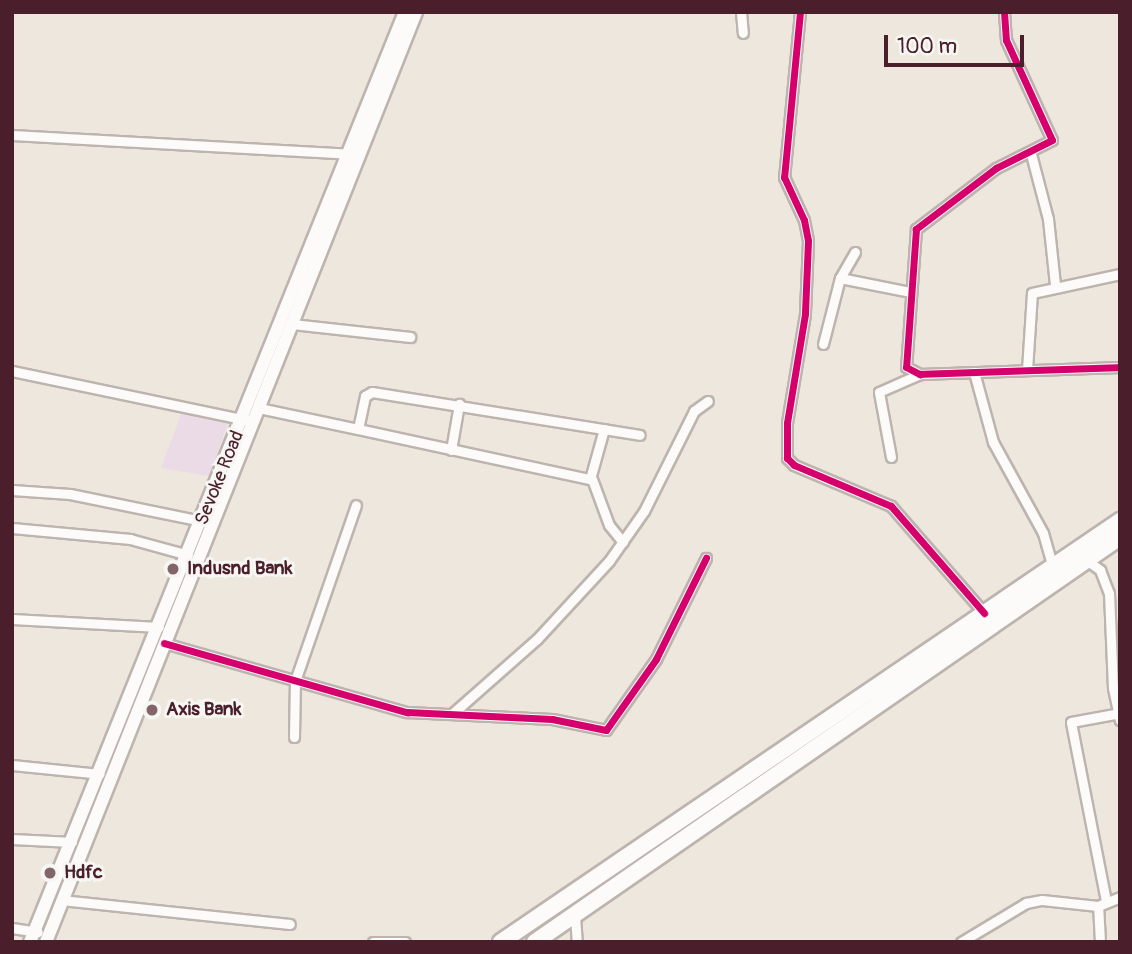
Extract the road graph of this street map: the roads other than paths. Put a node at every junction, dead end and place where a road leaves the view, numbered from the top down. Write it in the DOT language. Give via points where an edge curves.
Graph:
graph roads {
  1 [pos="405,12"];
  2 [pos="416,12"];
  3 [pos="741,12"];
  4 [pos="800,12"];
  5 [pos="1004,12"];
  6 [pos="743,33"];
  7 [pos="12,135"];
  8 [pos="354,154"];
  9 [pos="1031,154"];
  10 [pos="855,252"];
  11 [pos="1120,274"];
  12 [pos="840,278"];
  13 [pos="1055,285"];
  14 [pos="910,292"];
  15 [pos="292,324"];
  16 [pos="410,337"];
  17 [pos="822,344"];
  18 [pos="1120,367"];
  19 [pos="1027,370"];
  20 [pos="12,371"];
  21 [pos="974,372"];
  22 [pos="919,374"];
  23 [pos="708,401"];
  24 [pos="459,404"];
  25 [pos="260,408"];
  26 [pos="249,421"];
  27 [pos="358,429"];
  28 [pos="604,429"];
  29 [pos="640,435"];
  30 [pos="451,450"];
  31 [pos="891,457"];
  32 [pos="592,479"];
  33 [pos="12,489"];
  34 [pos="356,505"];
  35 [pos="202,521"];
  36 [pos="1120,521"];
  37 [pos="12,528"];
  38 [pos="1120,537"];
  39 [pos="623,542"];
  40 [pos="188,555"];
  41 [pos="1082,556"];
  42 [pos="706,558"];
  43 [pos="1053,566"];
  44 [pos="984,613"];
  45 [pos="12,618"];
  46 [pos="159,627"];
  47 [pos="164,643"];
  48 [pos="295,681"];
  49 [pos="139,692"];
  50 [pos="453,713"];
  51 [pos="1119,716"];
  52 [pos="294,737"];
  53 [pos="12,765"];
  54 [pos="100,774"];
  55 [pos="12,839"];
  56 [pos="72,842"];
  57 [pos="1120,897"];
  58 [pos="61,901"];
  59 [pos="1102,903"];
  60 [pos="575,916"];
  61 [pos="290,925"];
  62 [pos="12,928"];
  63 [pos="32,936"];
  64 [pos="47,938"];
  65 [pos="373,942"];
  66 [pos="405,942"];
  67 [pos="500,942"];
  68 [pos="536,942"];
  69 [pos="577,942"];
  70 [pos="961,942"];
  71 [pos="1100,942"];
  1 -- 8 [label="main road, Sevoke Road"];
  2 -- 8 [label="main road, Sevoke Road"];
  3 -- 6 [label="street"];
  4 -- 44 [label="street" via="784,177 804,220 808,242 806,314 788,423 787,458 891,506"];
  5 -- 9 [label="street" via="1006,40 1052,135 1051,143"];
  7 -- 8 [label="street"];
  8 -- 15 [label="main road, Sevoke Road"];
  8 -- 26 [label="main road, Sevoke Road"];
  9 -- 13 [label="street" via="1048,219"];
  9 -- 14 [label="street" via="996,168 916,229"];
  10 -- 12 [label="street"];
  11 -- 13 [label="street"];
  12 -- 14 [label="street"];
  12 -- 17 [label="street"];
  13 -- 19 [label="street" via="1030,296"];
  14 -- 22 [label="street" via="905,367"];
  15 -- 16 [label="street"];
  15 -- 25 [label="main road, Sevoke Road"];
  18 -- 19 [label="street"];
  19 -- 21 [label="street"];
  20 -- 26 [label="street"];
  21 -- 22 [label="street"];
  21 -- 43 [label="street" via="993,442 1043,533"];
  22 -- 31 [label="street" via="879,392"];
  23 -- 39 [label="street" via="694,411 644,511"];
  24 -- 27 [label="street" via="370,392"];
  24 -- 28 [label="street"];
  24 -- 30 [label="street"];
  25 -- 26 [label="main road, Sevoke Road"];
  25 -- 27 [label="street"];
  26 -- 35 [label="main road, Sevoke Road"];
  26 -- 47 [label="main road, Sevoke Road"];
  27 -- 30 [label="street"];
  28 -- 29 [label="street"];
  28 -- 32 [label="street"];
  30 -- 32 [label="street"];
  32 -- 39 [label="street" via="609,525"];
  33 -- 35 [label="street" via="69,494"];
  34 -- 48 [label="street"];
  35 -- 40 [label="main road, Sevoke Road"];
  36 -- 41 [label="highway"];
  37 -- 40 [label="street" via="130,539"];
  38 -- 41 [label="highway"];
  39 -- 50 [label="street" via="537,639"];
  40 -- 46 [label="main road, Sevoke Road"];
  41 -- 43 [label="highway"];
  41 -- 51 [label="street" via="1100,570 1109,593"];
  41 -- 60 [label="highway"];
  42 -- 50 [label="street" via="656,659 608,729 552,719 505,720"];
  43 -- 44 [label="highway"];
  44 -- 67 [label="highway"];
  45 -- 46 [label="street"];
  46 -- 49 [label="main road, Sevoke Road"];
  47 -- 48 [label="street"];
  47 -- 49 [label="main road, Sevoke Road"];
  48 -- 50 [label="street" via="407,712"];
  48 -- 52 [label="street"];
  49 -- 54 [label="main road, Sevoke Road"];
  49 -- 58 [label="main road, Sevoke Road"];
  51 -- 59 [label="street" via="1071,722"];
  53 -- 54 [label="street"];
  54 -- 56 [label="main road, Sevoke Road"];
  55 -- 56 [label="street"];
  56 -- 63 [label="main road, Sevoke Road"];
  57 -- 59 [label="street"];
  58 -- 61 [label="street"];
  58 -- 64 [label="main road, Sevoke Road"];
  59 -- 70 [label="street" via="1026,903"];
  59 -- 71 [label="street"];
  60 -- 68 [label="highway"];
  60 -- 69 [label="street"];
  62 -- 63 [label="street"];
  63 -- 64 [label="street"];
  65 -- 66 [label="street"];
}
